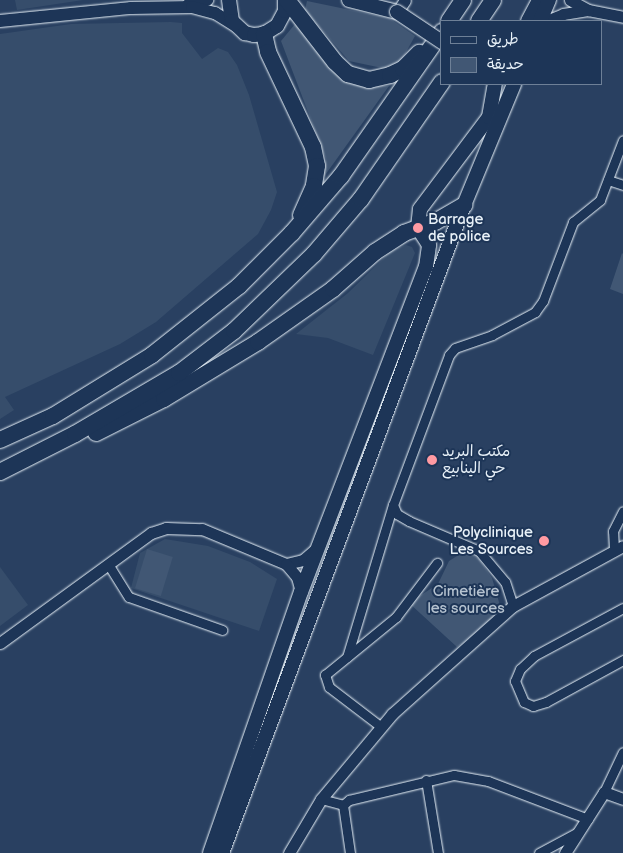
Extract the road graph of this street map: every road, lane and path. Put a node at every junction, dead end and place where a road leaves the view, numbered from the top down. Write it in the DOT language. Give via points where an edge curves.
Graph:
graph roads {
  1 [pos="151,0"];
  2 [pos="207,0"];
  3 [pos="229,0"];
  4 [pos="286,0"];
  5 [pos="349,0"];
  6 [pos="405,0"];
  7 [pos="463,0"];
  8 [pos="493,0"];
  9 [pos="538,0"];
  10 [pos="549,0"];
  11 [pos="570,0"];
  12 [pos="167,3"];
  13 [pos="131,8"];
  14 [pos="588,10"];
  15 [pos="397,12"];
  16 [pos="623,17"];
  17 [pos="450,20"];
  18 [pos="481,20"];
  19 [pos="528,20"];
  20 [pos="540,20"];
  21 [pos="548,20"];
  22 [pos="0,21"];
  23 [pos="236,26"];
  24 [pos="264,34"];
  25 [pos="440,34"];
  26 [pos="440,35"];
  27 [pos="440,41"];
  28 [pos="440,85"];
  29 [pos="495,85"];
  30 [pos="514,85"];
  31 [pos="623,140"];
  32 [pos="608,180"];
  33 [pos="623,185"];
  34 [pos="464,205"];
  35 [pos="418,228"];
  36 [pos="292,233"];
  37 [pos="3,438"];
  38 [pos="0,474"];
  39 [pos="393,504"];
  40 [pos="623,511"];
  41 [pos="318,548"];
  42 [pos="619,548"];
  43 [pos="436,563"];
  44 [pos="108,564"];
  45 [pos="286,564"];
  46 [pos="301,592"];
  47 [pos="513,606"];
  48 [pos="623,608"];
  49 [pos="222,630"];
  50 [pos="0,643"];
  51 [pos="347,657"];
  52 [pos="623,660"];
  53 [pos="380,726"];
  54 [pos="623,752"];
  55 [pos="426,780"];
  56 [pos="604,792"];
  57 [pos="321,799"];
  58 [pos="623,799"];
  59 [pos="343,804"];
  60 [pos="588,818"];
  61 [pos="578,832"];
  62 [pos="210,853"];
  63 [pos="222,853"];
  64 [pos="289,853"];
  65 [pos="350,853"];
  66 [pos="438,853"];
  67 [pos="539,853"];
  68 [pos="565,853"];
  1 -- 13 [label="street"];
  2 -- 12 [label="main road"];
  3 -- 23 [label="main road" via="229,14"];
  4 -- 24 [label="main road" via="282,19"];
  4 -- 25 [label="highway" via="335,62 348,74 370,80 403,69"];
  5 -- 15 [label="main road"];
  6 -- 15 [label="street"];
  7 -- 17 [label="highway"];
  8 -- 18 [label="highway"];
  9 -- 19 [label="main road"];
  10 -- 20 [label="main road"];
  11 -- 14 [label="street"];
  12 -- 13 [label="main road"];
  12 -- 23 [label="main road" via="204,9"];
  13 -- 22 [label="main road"];
  14 -- 16 [label="street"];
  14 -- 21 [label="street"];
  15 -- 27 [label="main road, bridge"];
  23 -- 24 [label="main road" via="245,32"];
  24 -- 36 [label="highway" via="268,52 313,146 317,166 314,186"];
  26 -- 36 [label="highway" via="341,176"];
  28 -- 38 [label="highway" via="361,199 314,254 234,331 179,373"];
  29 -- 35 [label="main road" via="490,117 420,209"];
  30 -- 34 [label="main road"];
  31 -- 32 [label="street"];
  32 -- 33 [label="street"];
  32 -- 39 [label="street" via="595,206 582,211 572,222 543,301 535,312 492,335 455,348 449,355"];
  34 -- 35 [label="highway"];
  34 -- 63 [label="main road"];
  35 -- 38 [label="highway" via="374,252 333,289 258,342 164,399 57,452"];
  35 -- 41 [label="main road" via="429,245 426,267"];
  36 -- 37 [label="highway" via="239,286 152,355 53,416"];
  39 -- 47 [label="street" via="397,514 409,521 480,551 505,582"];
  39 -- 51 [label="street"];
  40 -- 42 [label="street" via="613,531"];
  41 -- 45 [label="street" via="303,560"];
  41 -- 46 [label="main road"];
  42 -- 47 [label="street"];
  43 -- 51 [label="street" via="396,617"];
  44 -- 45 [label="street" via="151,533 184,527 202,529"];
  44 -- 49 [label="street" via="130,597"];
  44 -- 50 [label="street"];
  45 -- 46 [label="street" via="297,577"];
  46 -- 62 [label="main road"];
  47 -- 53 [label="street"];
  48 -- 52 [label="street" via="534,656 520,668 515,681 524,702 533,706"];
  51 -- 53 [label="street" via="327,672 325,682"];
  53 -- 57 [label="street"];
  54 -- 56 [label="street"];
  55 -- 59 [label="street"];
  55 -- 60 [label="street" via="454,775 488,781"];
  55 -- 66 [label="street"];
  56 -- 58 [label="street"];
  56 -- 60 [label="street"];
  57 -- 59 [label="street"];
  57 -- 64 [label="street"];
  59 -- 65 [label="street"];
  60 -- 61 [label="street"];
  61 -- 67 [label="street"];
  61 -- 68 [label="street"];
}
